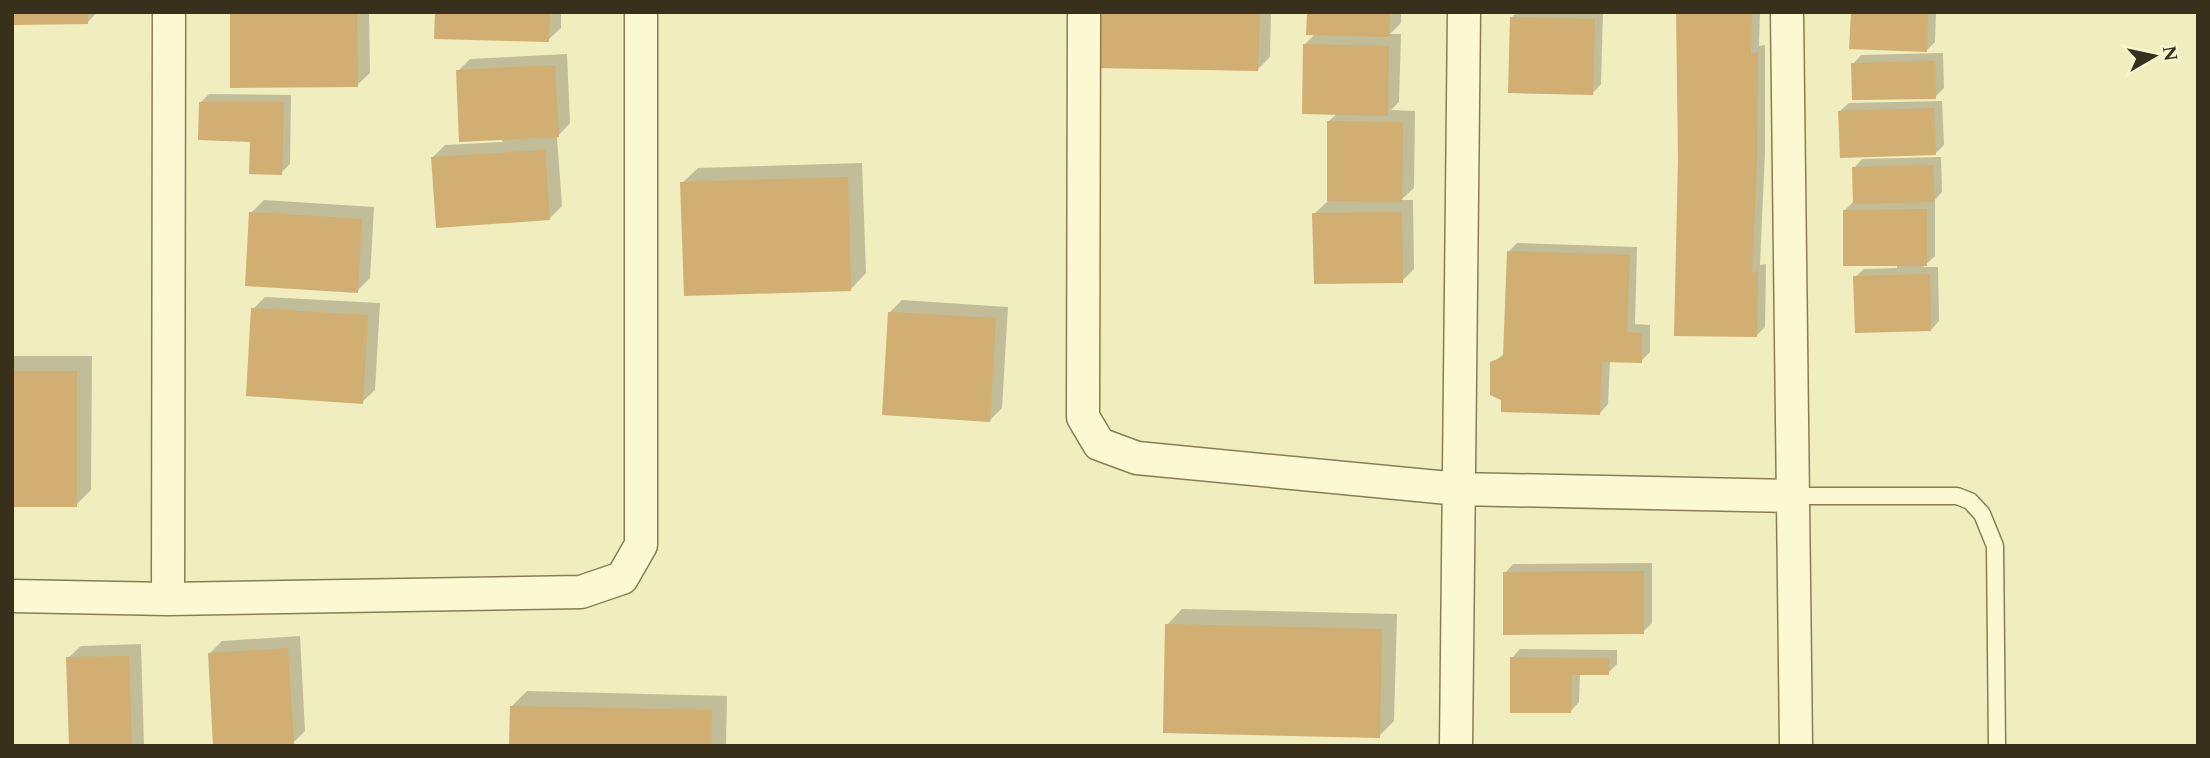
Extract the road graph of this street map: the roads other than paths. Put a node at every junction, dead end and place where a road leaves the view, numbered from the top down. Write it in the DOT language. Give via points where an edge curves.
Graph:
graph roads {
  1 [pos="169,12"];
  2 [pos="641,12"];
  3 [pos="1084,12"];
  4 [pos="1464,12"];
  5 [pos="1787,12"];
  6 [pos="1459,489"];
  7 [pos="1794,496"];
  8 [pos="12,596"];
  9 [pos="168,599"];
  10 [pos="1456,746"];
  11 [pos="1796,746"];
  12 [pos="1997,746"];
  1 -- 9 [label="street"];
  2 -- 9 [label="street" via="641,545 622,578 581,592"];
  3 -- 6 [label="street" via="1083,417 1099,444 1137,458"];
  4 -- 6 [label="street"];
  5 -- 7 [label="street"];
  6 -- 7 [label="street"];
  6 -- 10 [label="street"];
  7 -- 11 [label="street"];
  7 -- 12 [label="lane" via="1957,496 1970,501 1982,514 1995,546"];
  8 -- 9 [label="street"];
}
